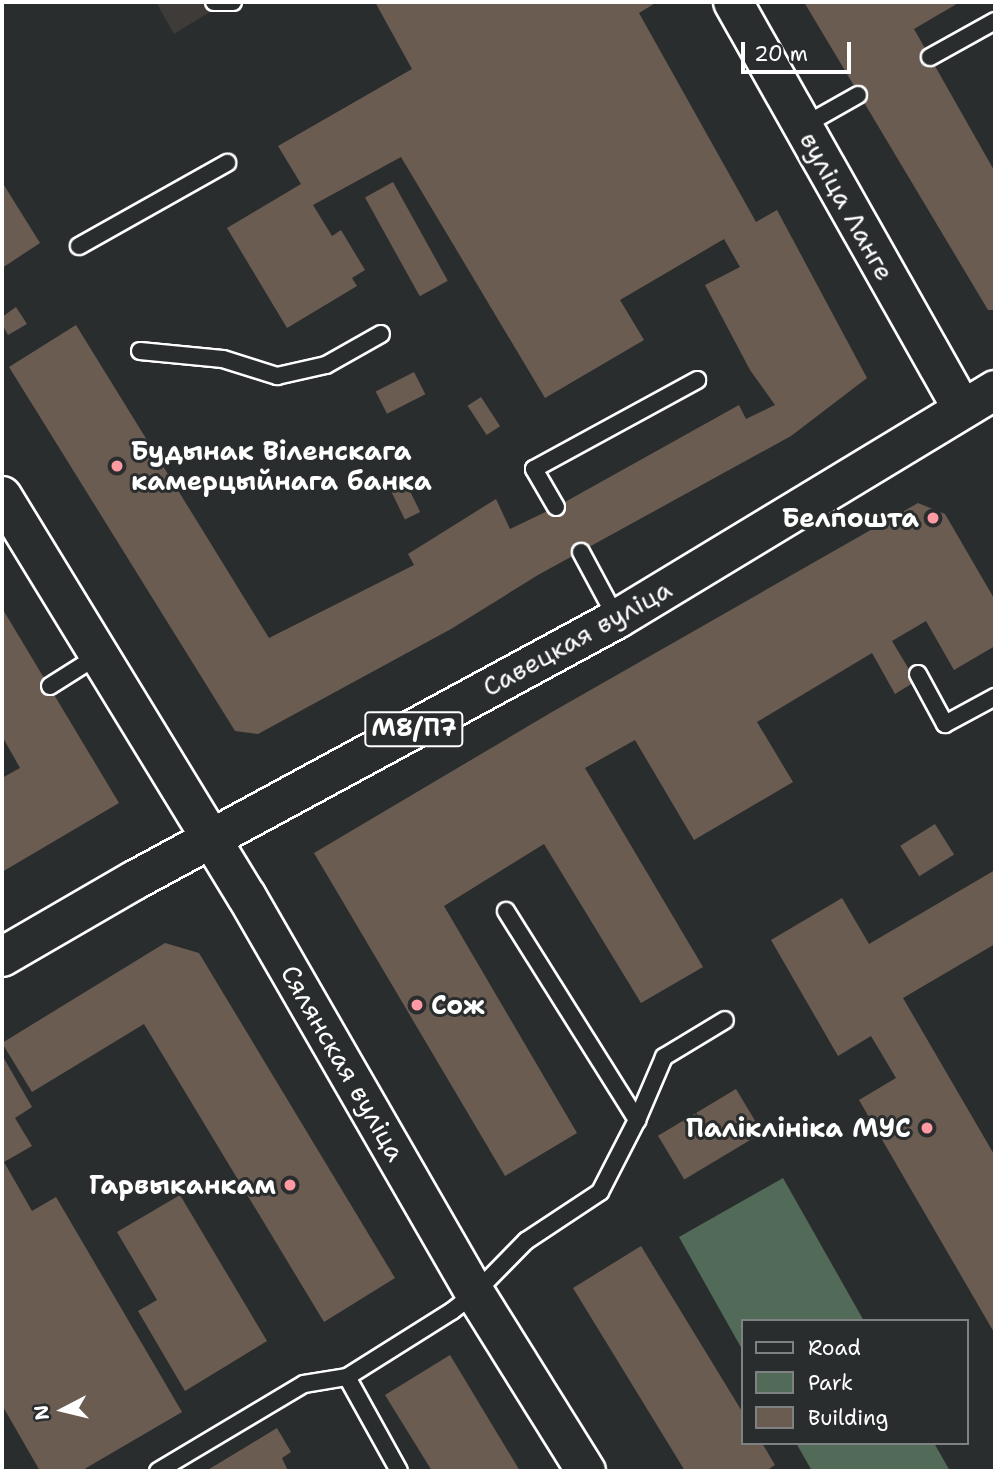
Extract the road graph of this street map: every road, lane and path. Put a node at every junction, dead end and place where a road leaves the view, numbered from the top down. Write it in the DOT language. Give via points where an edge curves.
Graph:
graph roads {
  1 [pos="214,2"];
  2 [pos="233,2"];
  3 [pos="733,2"];
  4 [pos="995,21"];
  5 [pos="930,57"];
  6 [pos="858,95"];
  7 [pos="803,126"];
  8 [pos="227,163"];
  9 [pos="79,246"];
  10 [pos="381,334"];
  11 [pos="140,351"];
  12 [pos="698,380"];
  13 [pos="995,390"];
  14 [pos="962,409"];
  15 [pos="2,496"];
  16 [pos="556,507"];
  17 [pos="581,551"];
  18 [pos="617,619"];
  19 [pos="99,655"];
  20 [pos="918,674"];
  21 [pos="50,686"];
  22 [pos="995,697"];
  23 [pos="212,841"];
  24 [pos="506,911"];
  25 [pos="2,957"];
  26 [pos="725,1020"];
  27 [pos="637,1120"];
  28 [pos="475,1293"];
  29 [pos="347,1377"];
  30 [pos="158,1471"];
  31 [pos="399,1471"];
  32 [pos="586,1471"];
  1 -- 2 [label="lane"];
  3 -- 7 [label="street, вуліца Ланге"];
  4 -- 5 [label="lane"];
  6 -- 7 [label="lane"];
  7 -- 14 [label="street, вуліца Ланге"];
  8 -- 9 [label="lane"];
  10 -- 11 [label="lane" via="326,365 277,376 223,359"];
  12 -- 16 [label="lane" via="534,469"];
  13 -- 14 [label="street, М8/П7"];
  14 -- 18 [label="street, Савецкая вуліца / М8/П7"];
  15 -- 19 [label="street, Сялянская вуліца"];
  17 -- 18 [label="lane"];
  18 -- 23 [label="street, Савецкая вуліца / М8/П7"];
  19 -- 21 [label="lane"];
  19 -- 23 [label="street, Сялянская вуліца"];
  20 -- 22 [label="lane" via="945,724"];
  23 -- 25 [label="street, Савецкая вуліца / М8/П7"];
  23 -- 28 [label="street, Сялянская вуліца"];
  24 -- 27 [label="lane"];
  26 -- 27 [label="lane" via="664,1056"];
  27 -- 28 [label="lane" via="600,1192 526,1241"];
  28 -- 29 [label="lane"];
  28 -- 32 [label="street, Сялянская вуліца"];
  29 -- 30 [label="lane" via="304,1384"];
  29 -- 31 [label="lane"];
}
